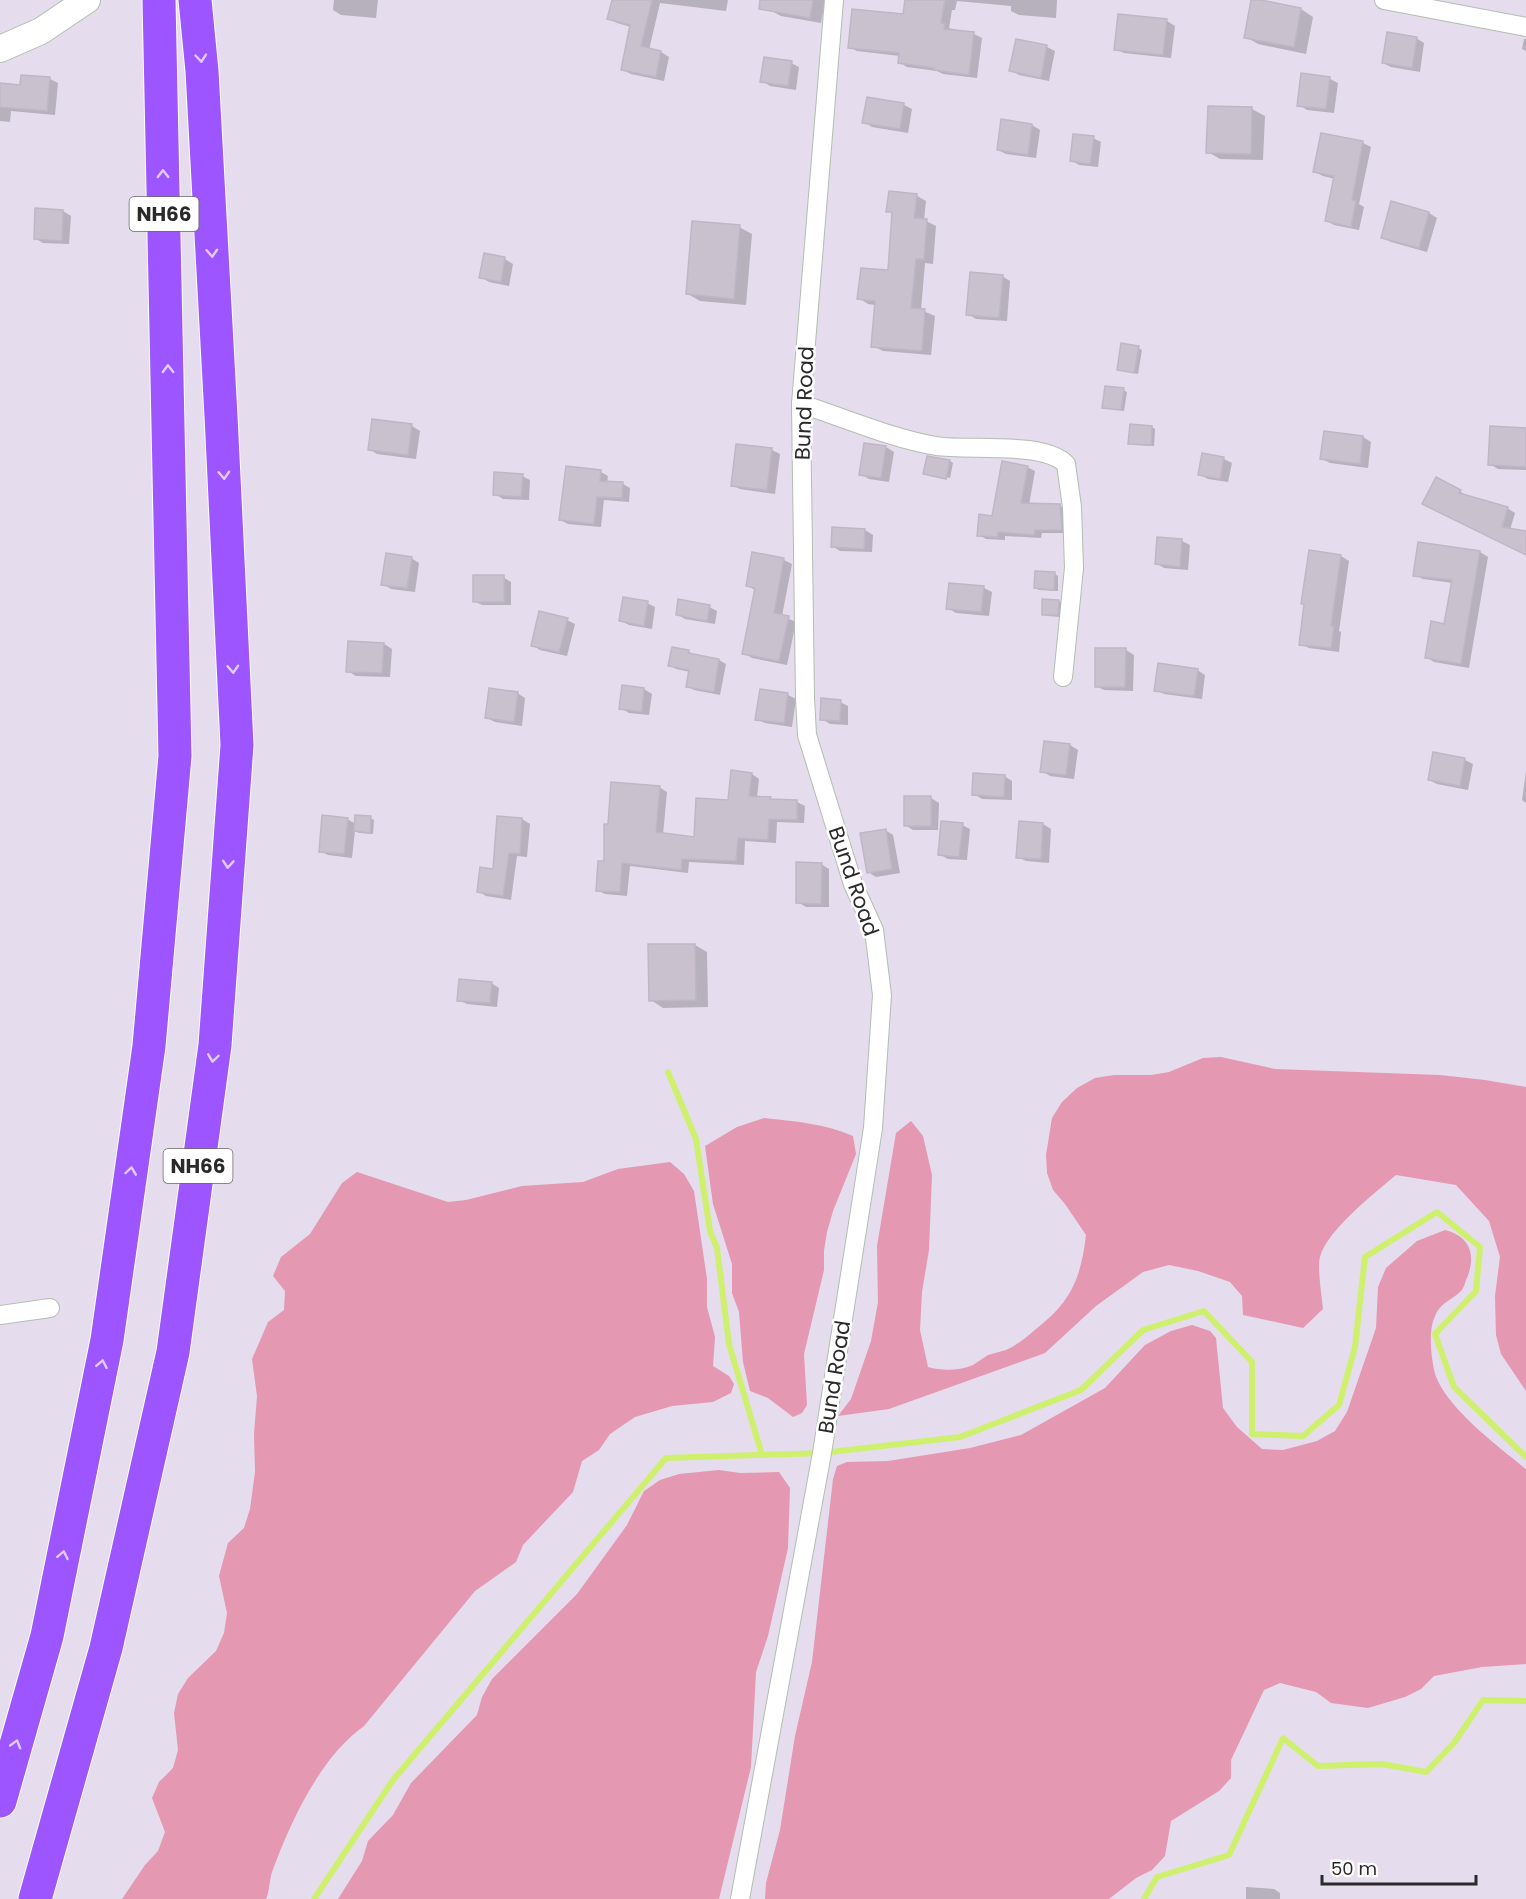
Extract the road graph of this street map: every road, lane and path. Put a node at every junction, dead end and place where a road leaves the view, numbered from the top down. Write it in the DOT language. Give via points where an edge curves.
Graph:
graph roads {
  1 [pos="87,0"];
  2 [pos="159,0"];
  3 [pos="195,0"];
  4 [pos="834,0"];
  5 [pos="1384,0"];
  6 [pos="1526,27"];
  7 [pos="0,50"];
  8 [pos="801,404"];
  9 [pos="1063,677"];
  10 [pos="50,1308"];
  11 [pos="0,1315"];
  12 [pos="0,1801"];
  13 [pos="35,1899"];
  14 [pos="740,1899"];
  1 -- 7 [label="main road" via="41,31"];
  12 -- 2 [label="highway, NH66, one-way" via="47,1636 107,1340 149,1046 175,756"];
  3 -- 13 [label="highway, NH66, one-way" via="237,745 214,1045 173,1352 106,1648"];
  4 -- 8 [label="street, Bund Road"];
  5 -- 6 [label="street"];
  8 -- 9 [label="street" via="936,446 1030,451 1053,456 1066,464 1074,568"];
  8 -- 14 [label="street, Bund Road" via="807,735 853,884 874,930 882,995 873,1128 822,1453"];
  10 -- 11 [label="street"];
}
